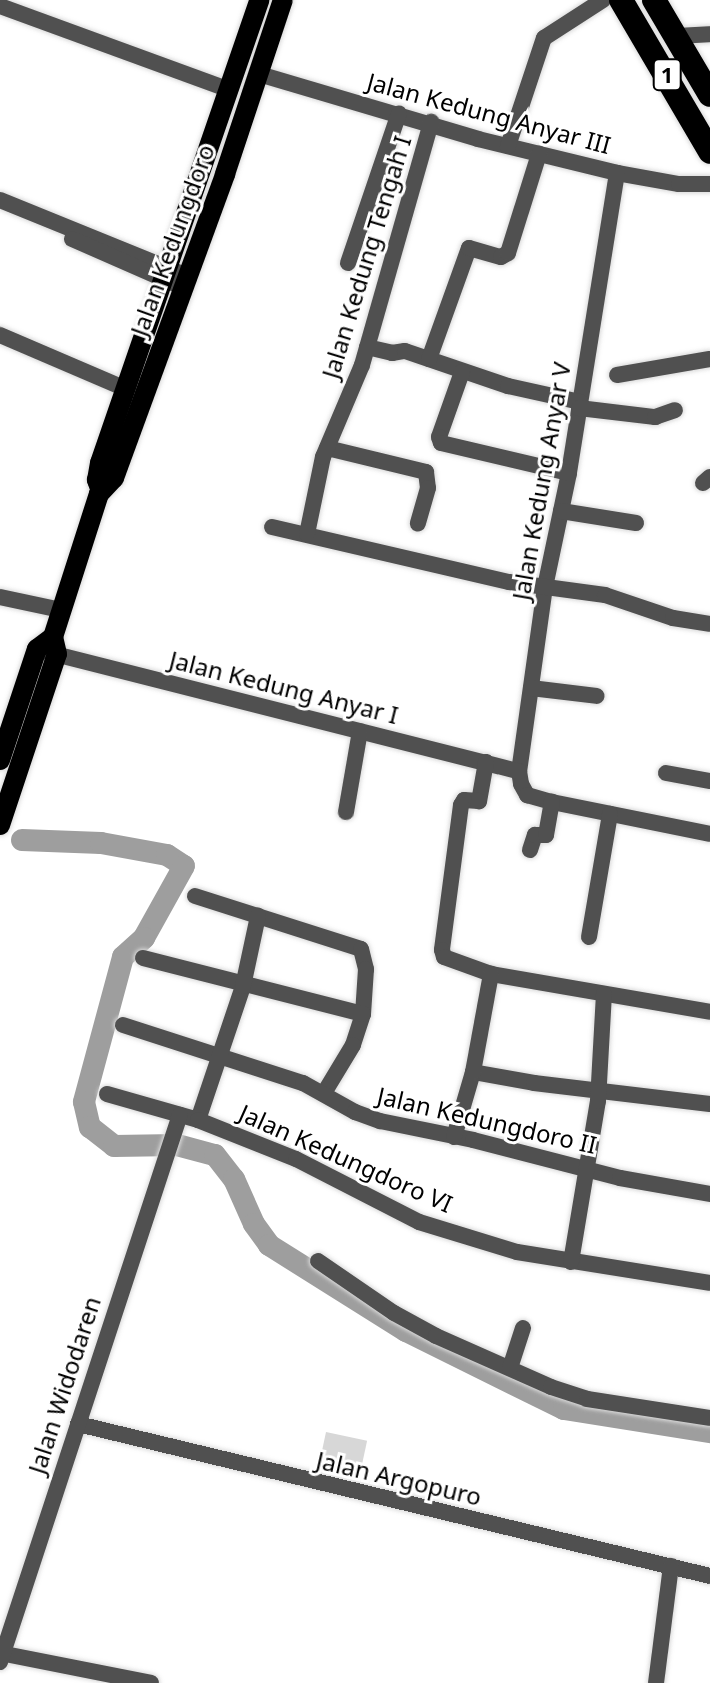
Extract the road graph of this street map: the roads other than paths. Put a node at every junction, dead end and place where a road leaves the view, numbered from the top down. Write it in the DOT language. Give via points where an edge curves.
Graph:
graph roads {
  1 [pos="259,0"];
  2 [pos="283,0"];
  3 [pos="603,0"];
  4 [pos="621,0"];
  5 [pos="654,0"];
  6 [pos="0,6"];
  7 [pos="639,29"];
  8 [pos="710,34"];
  9 [pos="676,36"];
  10 [pos="658,61"];
  11 [pos="259,74"];
  12 [pos="229,90"];
  13 [pos="710,95"];
  14 [pos="399,113"];
  15 [pos="431,122"];
  16 [pos="508,146"];
  17 [pos="710,152"];
  18 [pos="539,154"];
  19 [pos="617,173"];
  20 [pos="710,184"];
  21 [pos="0,200"];
  22 [pos="348,263"];
  23 [pos="176,278"];
  24 [pos="0,335"];
  25 [pos="367,347"];
  26 [pos="429,359"];
  27 [pos="710,359"];
  28 [pos="462,372"];
  29 [pos="617,375"];
  30 [pos="126,389"];
  31 [pos="580,405"];
  32 [pos="675,410"];
  33 [pos="327,448"];
  34 [pos="569,473"];
  35 [pos="101,491"];
  36 [pos="561,511"];
  37 [pos="636,523"];
  38 [pos="418,524"];
  39 [pos="272,527"];
  40 [pos="307,534"];
  41 [pos="545,587"];
  42 [pos="0,597"];
  43 [pos="61,610"];
  44 [pos="710,624"];
  45 [pos="49,647"];
  46 [pos="531,688"];
  47 [pos="597,696"];
  48 [pos="7,717"];
  49 [pos="360,731"];
  50 [pos="1,753"];
  51 [pos="486,762"];
  52 [pos="519,771"];
  53 [pos="666,773"];
  54 [pos="710,781"];
  55 [pos="552,802"];
  56 [pos="346,812"];
  57 [pos="610,814"];
  58 [pos="0,825"];
  59 [pos="710,834"];
  60 [pos="530,850"];
  61 [pos="195,896"];
  62 [pos="258,916"];
  63 [pos="589,937"];
  64 [pos="143,958"];
  65 [pos="491,974"];
  66 [pos="243,986"];
  67 [pos="604,994"];
  68 [pos="710,1012"];
  69 [pos="363,1014"];
  70 [pos="123,1025"];
  71 [pos="218,1056"];
  72 [pos="473,1072"];
  73 [pos="598,1090"];
  74 [pos="324,1093"];
  75 [pos="107,1094"];
  76 [pos="710,1104"];
  77 [pos="178,1119"];
  78 [pos="198,1120"];
  79 [pos="454,1137"];
  80 [pos="587,1168"];
  81 [pos="710,1194"];
  82 [pos="318,1261"];
  83 [pos="571,1262"];
  84 [pos="710,1283"];
  85 [pos="523,1328"];
  86 [pos="510,1368"];
  87 [pos="710,1418"];
  88 [pos="78,1424"];
  89 [pos="671,1566"];
  90 [pos="710,1576"];
  91 [pos="1,1656"];
  92 [pos="151,1683"];
  93 [pos="656,1683"];
  1 -- 12 [label="main road, Jalan Kedungdoro"];
  2 -- 11 [label="main road, Jalan Kedungdoro"];
  3 -- 16 [label="street" via="544,38"];
  4 -- 7 [label="highway, 1"];
  5 -- 9 [label="highway, 1"];
  6 -- 12 [label="street"];
  7 -- 9 [label="highway"];
  7 -- 10 [label="highway, 1"];
  8 -- 9 [label="street"];
  9 -- 10 [label="highway"];
  9 -- 13 [label="highway, 1"];
  10 -- 17 [label="highway, 1"];
  11 -- 14 [label="street, Jalan Kedung Anyar III"];
  11 -- 23 [label="main road, Jalan Kedungdoro"];
  12 -- 23 [label="main road, Jalan Kedungdoro"];
  14 -- 15 [label="street, Jalan Kedung Anyar III"];
  14 -- 22 [label="street"];
  15 -- 16 [label="street, Jalan Kedung Anyar III"];
  15 -- 25 [label="street, Jalan Kedung Tengah I"];
  16 -- 18 [label="street, Jalan Kedung Anyar III"];
  18 -- 19 [label="street, Jalan Kedung Anyar III"];
  18 -- 26 [label="street" via="508,253 501,257 469,248"];
  19 -- 20 [label="street, Jalan Kedung Anyar III"];
  19 -- 31 [label="street, Jalan Kedung Anyar V"];
  21 -- 23 [label="street" via="63,229 73,241"];
  23 -- 30 [label="main road, Jalan Kedungdoro"];
  23 -- 35 [label="main road, Jalan Kedungdoro" via="114,478"];
  24 -- 30 [label="street"];
  25 -- 26 [label="street"];
  25 -- 33 [label="street, Jalan Kedung Tengah I"];
  26 -- 28 [label="street"];
  27 -- 29 [label="street"];
  28 -- 31 [label="street"];
  28 -- 34 [label="street" via="441,443"];
  30 -- 35 [label="main road, Jalan Kedungdoro" via="97,472"];
  31 -- 32 [label="street" via="655,417"];
  31 -- 34 [label="street, Jalan Kedung Anyar V"];
  33 -- 38 [label="street" via="424,471 428,488"];
  33 -- 40 [label="street, Jalan Kedung Tengah I"];
  34 -- 36 [label="street, Jalan Kedung Anyar V"];
  35 -- 43 [label="main road, Jalan Kedungdoro"];
  36 -- 37 [label="street"];
  36 -- 41 [label="street, Jalan Kedung Anyar V"];
  39 -- 40 [label="street"];
  40 -- 41 [label="street"];
  41 -- 44 [label="street" via="605,595 673,618"];
  41 -- 46 [label="street, Jalan Kedung Anyar V"];
  42 -- 43 [label="street"];
  43 -- 45 [label="main road, Jalan Kedungdoro"];
  45 -- 48 [label="main road, Jalan Kedungdoro"];
  45 -- 49 [label="street, Jalan Kedung Anyar I"];
  45 -- 58 [label="main road, Jalan Kedungdoro"];
  46 -- 47 [label="street"];
  46 -- 52 [label="street, Jalan Kedung Anyar V"];
  48 -- 50 [label="main road, Jalan Kedungdoro"];
  49 -- 51 [label="street, Jalan Kedung Anyar I"];
  49 -- 56 [label="street"];
  51 -- 52 [label="street, Jalan Kedung Anyar I"];
  51 -- 65 [label="street" via="480,799 461,803 442,950 444,957"];
  52 -- 55 [label="street, Jalan Kedung Anyar V" via="527,795"];
  53 -- 54 [label="street"];
  55 -- 57 [label="street"];
  55 -- 60 [label="street" via="546,835 535,835"];
  57 -- 59 [label="street"];
  57 -- 63 [label="street"];
  61 -- 62 [label="street"];
  62 -- 66 [label="street"];
  62 -- 69 [label="street" via="358,946 366,969"];
  64 -- 66 [label="street"];
  65 -- 67 [label="street"];
  65 -- 72 [label="street"];
  66 -- 69 [label="street"];
  66 -- 71 [label="street"];
  67 -- 68 [label="street"];
  67 -- 73 [label="street"];
  69 -- 74 [label="street" via="353,1045"];
  70 -- 71 [label="street, Jalan Kedungdoro II"];
  71 -- 74 [label="street, Jalan Kedungdoro II"];
  71 -- 78 [label="street"];
  72 -- 73 [label="street"];
  72 -- 79 [label="street"];
  73 -- 76 [label="street"];
  73 -- 80 [label="street"];
  74 -- 79 [label="street, Jalan Kedungdoro II" via="364,1116"];
  75 -- 77 [label="street, Jalan Kedungdoro VI"];
  77 -- 78 [label="street, Jalan Kedungdoro VI"];
  77 -- 88 [label="street, Jalan Widodaren"];
  78 -- 83 [label="street, Jalan Kedungdoro VI" via="296,1159 419,1222 517,1252"];
  79 -- 80 [label="street, Jalan Kedungdoro II"];
  80 -- 81 [label="street, Jalan Kedungdoro II"];
  80 -- 83 [label="street"];
  82 -- 86 [label="street" via="394,1313"];
  83 -- 84 [label="street, Jalan Kedungdoro VI"];
  85 -- 86 [label="street"];
  86 -- 87 [label="street" via="587,1399 686,1424"];
  88 -- 89 [label="street, Jalan Argopuro"];
  88 -- 91 [label="street, Jalan Widodaren"];
  89 -- 90 [label="street, Jalan Argopuro"];
  89 -- 93 [label="street"];
  91 -- 92 [label="street"];
}
